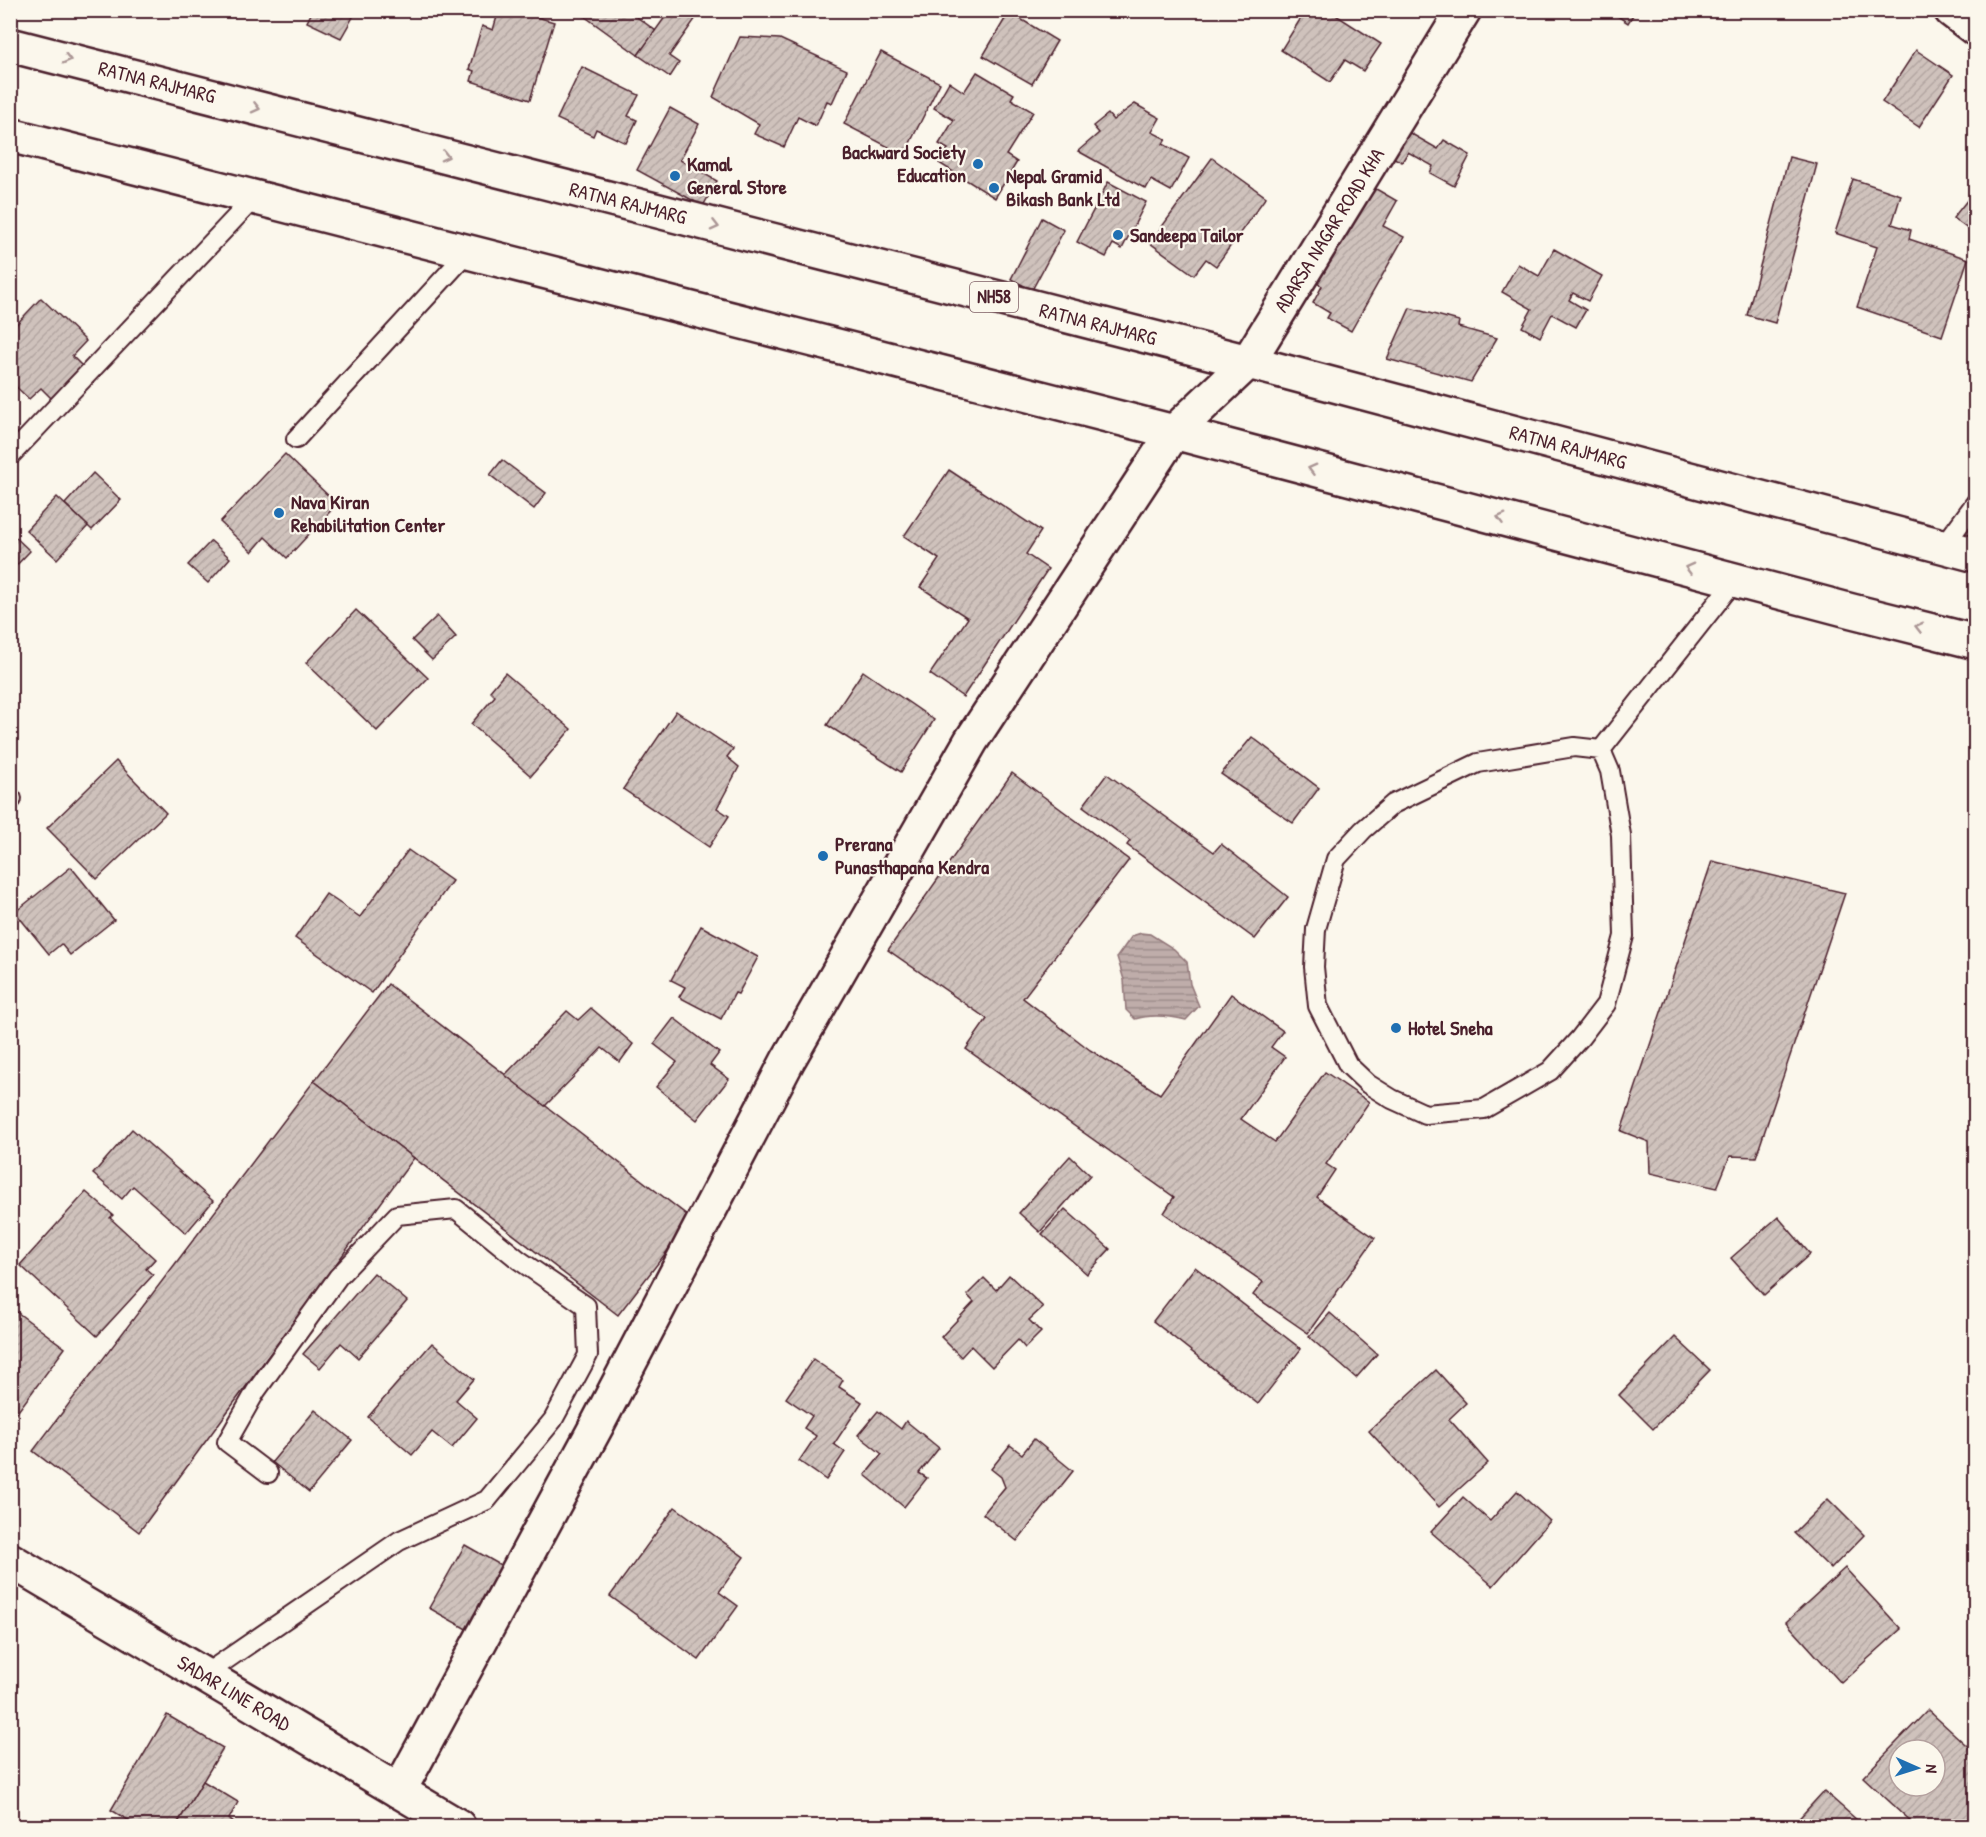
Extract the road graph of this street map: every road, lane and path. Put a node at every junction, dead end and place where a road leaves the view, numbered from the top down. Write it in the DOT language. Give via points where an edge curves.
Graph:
graph roads {
  1 [pos="1464,10"];
  2 [pos="1951,10"];
  3 [pos="1976,29"];
  4 [pos="10,45"];
  5 [pos="10,135"];
  6 [pos="255,197"];
  7 [pos="468,252"];
  8 [pos="1248,362"];
  9 [pos="1174,432"];
  10 [pos="296,439"];
  11 [pos="10,456"];
  12 [pos="1976,502"];
  13 [pos="1943,547"];
  14 [pos="1976,555"];
  15 [pos="1735,580"];
  16 [pos="1976,642"];
  17 [pos="1601,750"];
  18 [pos="268,1473"];
  19 [pos="10,1560"];
  20 [pos="204,1675"];
  21 [pos="399,1791"];
  22 [pos="458,1827"];
  1 -- 8 [label="main road, ADARSA NAGAR ROAD KHA"];
  2 -- 3 [label="main road"];
  4 -- 8 [label="main road, RATNA RAJMARG / NH58, one-way"];
  5 -- 6 [label="main road"];
  6 -- 7 [label="main road"];
  6 -- 11 [label="lane"];
  7 -- 9 [label="main road"];
  7 -- 10 [label="lane"];
  8 -- 9 [label="main road, ADARSA NAGAR ROAD KHA"];
  8 -- 13 [label="main road, RATNA RAJMARG / NH58"];
  15 -- 9 [label="main road, one-way"];
  9 -- 21 [label="main road, ADARSA NAGAR ROAD KHA" via="971,741 788,1060"];
  12 -- 13 [label="lane"];
  13 -- 14 [label="main road, RATNA RAJMARG / NH58"];
  16 -- 15 [label="main road, one-way"];
  15 -- 17 [label="lane"];
  17 -- 17 [label="lane" via="1610,771 1621,834 1624,936 1606,1004 1550,1071 1484,1109 1425,1114 1368,1084 1347,1065 1318,1006 1316,929 1336,859 1393,804 1478,763 1574,747"];
  18 -- 20 [label="lane" via="227,1442 256,1391 338,1277 397,1215 456,1209 519,1260 586,1306 588,1355 553,1420 487,1500 399,1540"];
  19 -- 20 [label="main road, SADAR LINE ROAD"];
  20 -- 21 [label="main road, SADAR LINE ROAD"];
  21 -- 22 [label="main road, SADAR LINE ROAD"];
}
